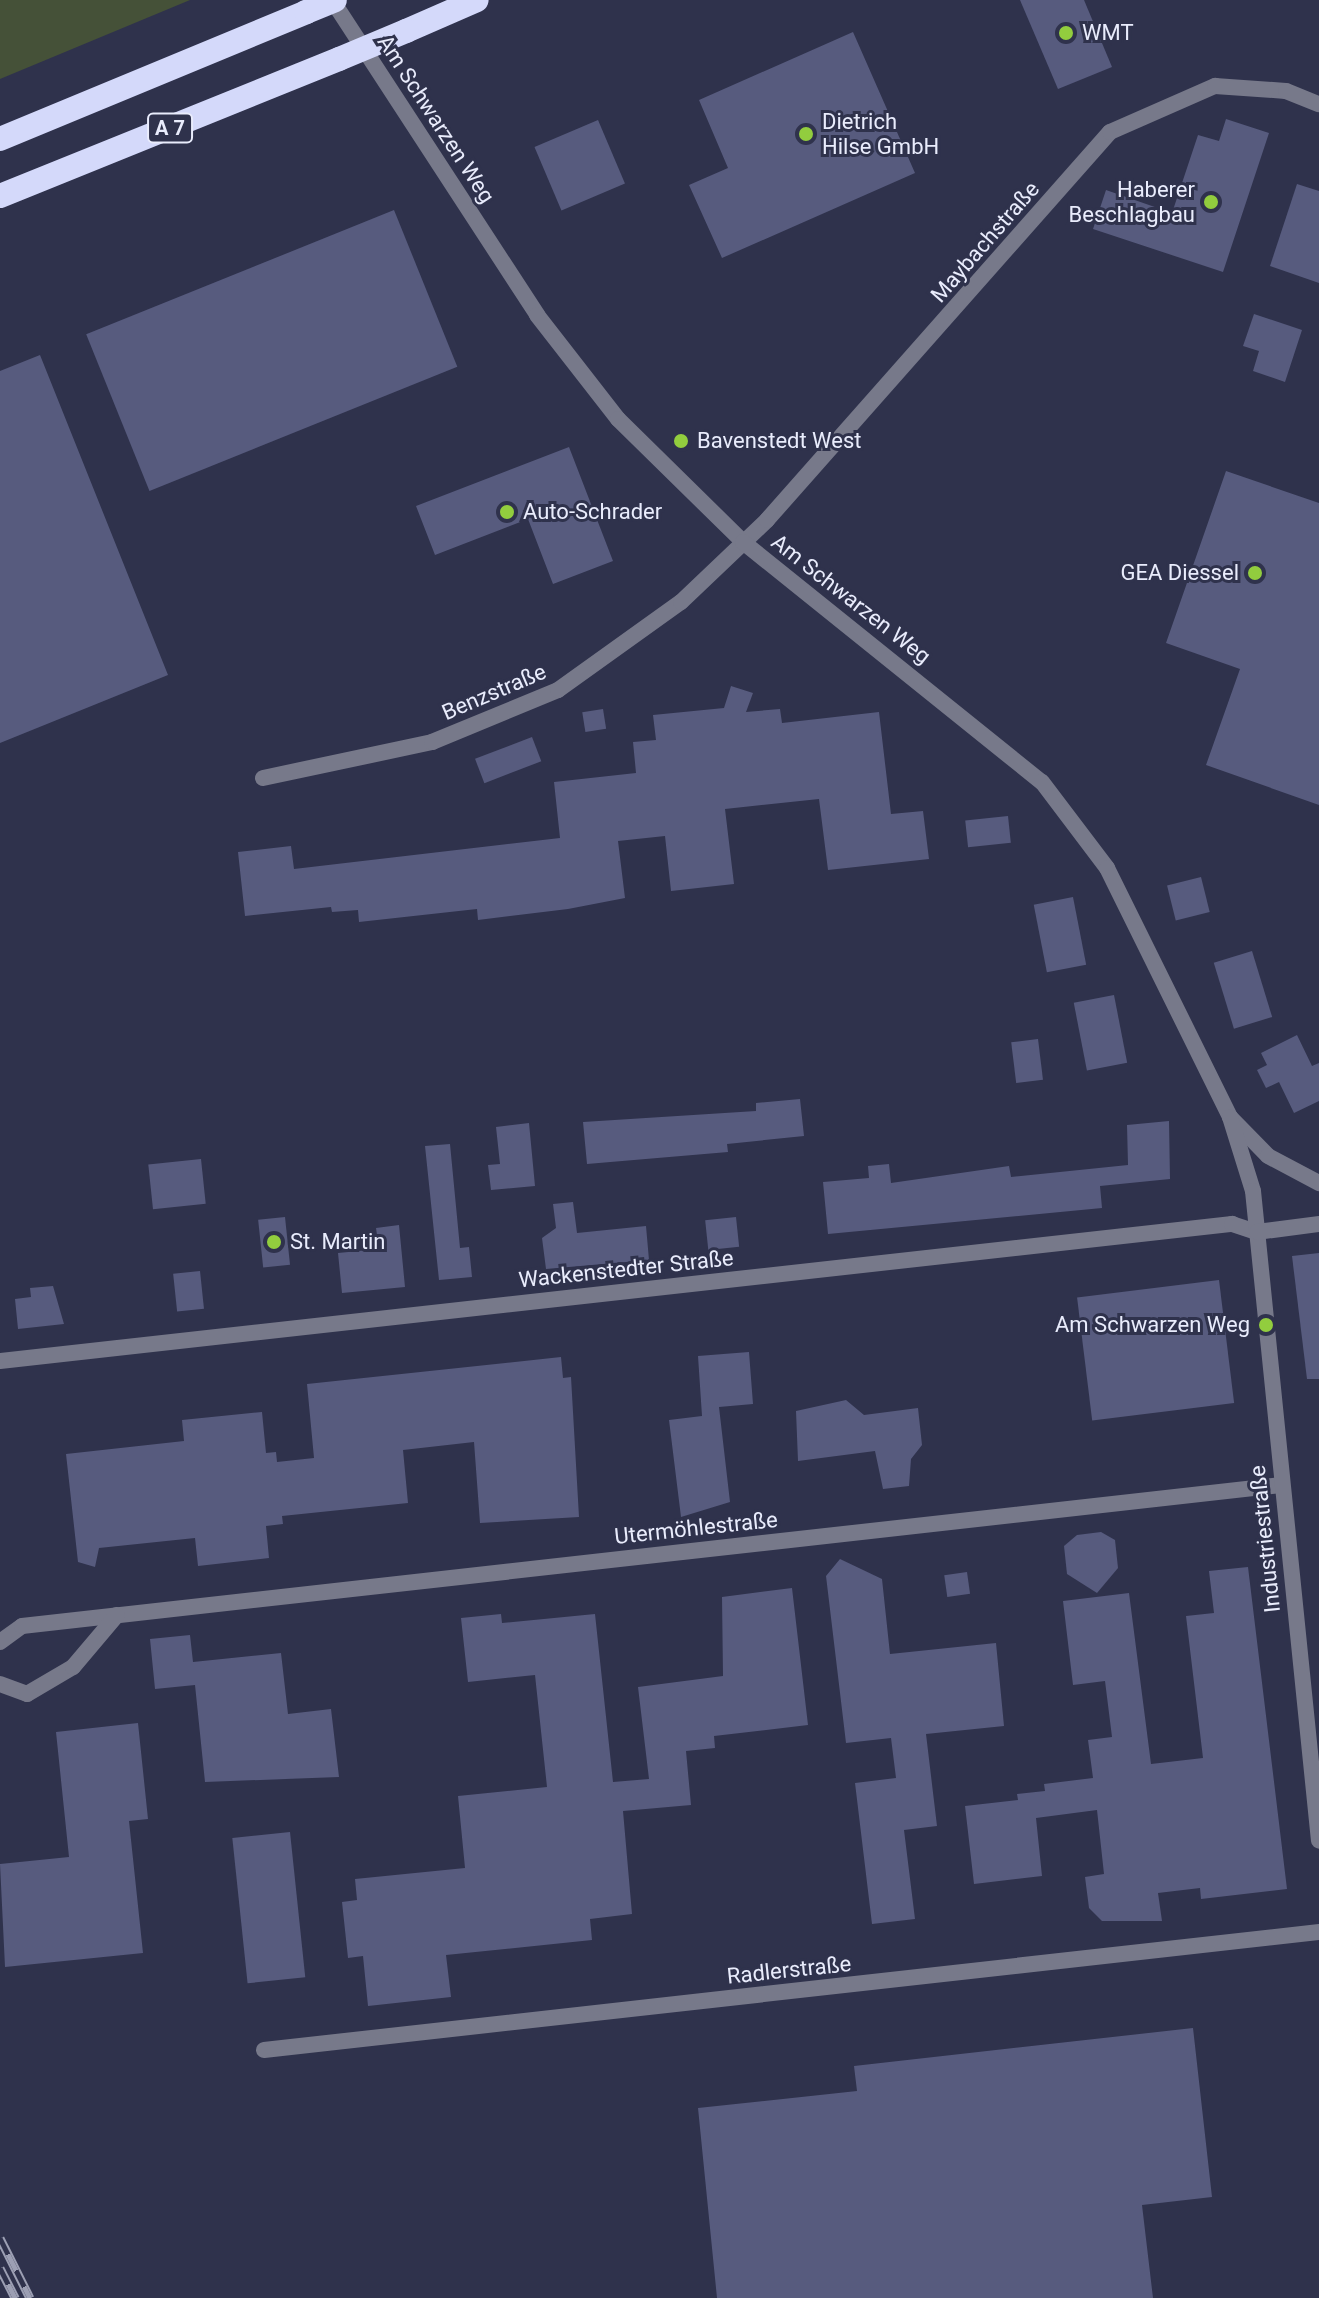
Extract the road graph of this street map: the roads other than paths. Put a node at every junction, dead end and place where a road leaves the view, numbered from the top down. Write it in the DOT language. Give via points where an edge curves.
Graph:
graph roads {
  1 [pos="333,0"];
  2 [pos="477,0"];
  3 [pos="1319,104"];
  4 [pos="0,139"];
  5 [pos="0,196"];
  6 [pos="743,542"];
  7 [pos="263,778"];
  8 [pos="1230,1117"];
  9 [pos="1319,1183"];
  10 [pos="1319,1224"];
  11 [pos="1257,1232"];
  12 [pos="0,1361"];
  13 [pos="1281,1485"];
  14 [pos="117,1615"];
  15 [pos="0,1642"];
  16 [pos="0,1684"];
  17 [pos="1319,1841"];
  18 [pos="1319,1932"];
  19 [pos="264,2050"];
  1 -- 4 [label="highway, A 7, bridge"];
  1 -- 6 [label="street, Am Schwarzen Weg" via="574,367"];
  2 -- 5 [label="highway, A 7, bridge"];
  3 -- 6 [label="street, Maybachstraße" via="1286,91 1215,86 1110,132"];
  6 -- 7 [label="street, Benzstraße" via="681,602 558,690 432,742"];
  6 -- 8 [label="street, Am Schwarzen Weg" via="1042,782 1107,868"];
  8 -- 9 [label="street" via="1268,1156"];
  8 -- 11 [label="street, Am Schwarzen Weg"];
  10 -- 11 [label="street, Wackenstedter Straße"];
  11 -- 12 [label="street, Wackenstedter Straße" via="1232,1224"];
  11 -- 13 [label="street, Industriestraße"];
  13 -- 14 [label="street, Utermöhlestraße"];
  13 -- 17 [label="street, Industriestraße"];
  14 -- 15 [label="street, Utermöhlestraße" via="22,1626"];
  14 -- 16 [label="street" via="73,1667 27,1694"];
  18 -- 19 [label="street, Radlerstraße"];
}
